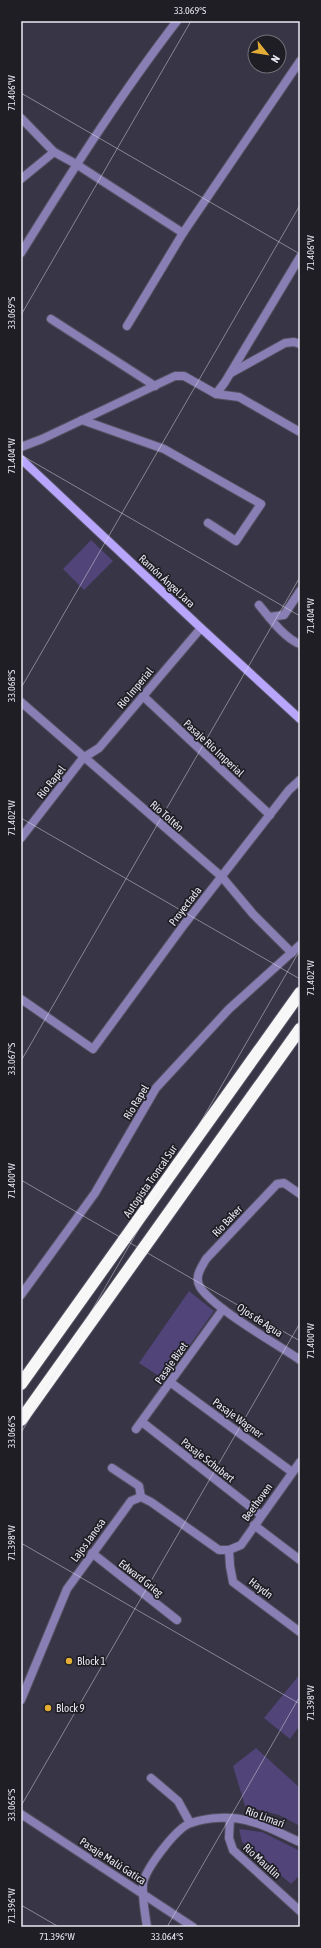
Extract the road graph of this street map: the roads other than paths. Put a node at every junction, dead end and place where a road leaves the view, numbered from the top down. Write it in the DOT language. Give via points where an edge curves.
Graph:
graph roads {
  1 [pos="177,21"];
  2 [pos="300,61"];
  3 [pos="21,118"];
  4 [pos="54,152"];
  5 [pos="76,164"];
  6 [pos="21,178"];
  7 [pos="183,233"];
  8 [pos="21,253"];
  9 [pos="300,257"];
  10 [pos="51,319"];
  11 [pos="127,326"];
  12 [pos="300,344"];
  13 [pos="230,374"];
  14 [pos="155,386"];
  15 [pos="216,394"];
  16 [pos="82,420"];
  17 [pos="300,432"];
  18 [pos="21,447"];
  19 [pos="21,458"];
  20 [pos="208,523"];
  21 [pos="300,591"];
  22 [pos="259,605"];
  23 [pos="269,617"];
  24 [pos="201,628"];
  25 [pos="300,644"];
  26 [pos="143,696"];
  27 [pos="21,702"];
  28 [pos="300,719"];
  29 [pos="83,758"];
  30 [pos="300,780"];
  31 [pos="270,815"];
  32 [pos="21,838"];
  33 [pos="222,877"];
  34 [pos="300,945"];
  35 [pos="292,953"];
  36 [pos="300,993"];
  37 [pos="21,999"];
  38 [pos="300,1029"];
  39 [pos="300,1194"];
  40 [pos="21,1295"];
  41 [pos="210,1297"];
  42 [pos="223,1309"];
  43 [pos="300,1360"];
  44 [pos="170,1382"];
  45 [pos="21,1384"];
  46 [pos="21,1420"];
  47 [pos="142,1422"];
  48 [pos="136,1429"];
  49 [pos="300,1462"];
  50 [pos="112,1468"];
  51 [pos="292,1472"];
  52 [pos="141,1497"];
  53 [pos="261,1515"];
  54 [pos="254,1525"];
  55 [pos="230,1550"];
  56 [pos="92,1553"];
  57 [pos="300,1560"];
  58 [pos="177,1620"];
  59 [pos="300,1632"];
  60 [pos="21,1700"];
  61 [pos="150,1778"];
  62 [pos="21,1814"];
  63 [pos="230,1818"];
  64 [pos="190,1823"];
  65 [pos="300,1842"];
  66 [pos="143,1894"];
  67 [pos="300,1911"];
  68 [pos="147,1927"];
  69 [pos="193,1927"];
  1 -- 5 [label="street" via="142,67"];
  2 -- 7 [label="street"];
  3 -- 4 [label="street"];
  4 -- 5 [label="street"];
  4 -- 6 [label="street"];
  5 -- 7 [label="street"];
  5 -- 8 [label="street"];
  7 -- 11 [label="street"];
  9 -- 13 [label="street"];
  10 -- 14 [label="street"];
  12 -- 13 [label="street" via="285,343"];
  13 -- 15 [label="street"];
  14 -- 15 [label="street" via="175,376 184,376"];
  14 -- 16 [label="street"];
  15 -- 17 [label="street" via="239,397"];
  16 -- 18 [label="street"];
  16 -- 20 [label="street" via="164,449 261,504 236,541"];
  19 -- 24 [label="main road, Ramón Ángel Jara"];
  21 -- 23 [label="street" via="284,615"];
  22 -- 23 [label="street"];
  23 -- 25 [label="street"];
  24 -- 26 [label="street, Río Imperial"];
  24 -- 28 [label="main road, Ramón Ángel Jara"];
  26 -- 29 [label="street, Río Imperial" via="99,748"];
  26 -- 31 [label="street, Pasaje Río Imperial"];
  27 -- 29 [label="street, Río Toltén"];
  29 -- 32 [label="street, Río Rapel"];
  29 -- 33 [label="street, Río Toltén"];
  30 -- 31 [label="street, Proyectada"];
  31 -- 33 [label="street, Proyectada"];
  33 -- 35 [label="street, Río Toltén" via="253,914"];
  33 -- 37 [label="street, Proyectada" via="93,1049"];
  34 -- 35 [label="street, Río Rapel"];
  35 -- 40 [label="street, Río Rapel" via="229,1009 156,1088 95,1193"];
  36 -- 45 [label="highway, Autopista Troncal Sur"];
  38 -- 46 [label="highway"];
  39 -- 41 [label="street, Río Baker" via="284,1183 277,1184 206,1259 198,1277 200,1287"];
  41 -- 42 [label="street, Ojos de Agua"];
  42 -- 43 [label="street, Ojos de Agua"];
  42 -- 44 [label="street, Pasaje Bizet"];
  44 -- 47 [label="street, Pasaje Bizet"];
  44 -- 51 [label="street, Pasaje Wagner"];
  47 -- 48 [label="street, Pasaje Bizet"];
  47 -- 53 [label="street, Pasaje Schubert"];
  49 -- 51 [label="street, Beethoven"];
  50 -- 52 [label="street" via="139,1486"];
  51 -- 53 [label="street, Beethoven"];
  52 -- 55 [label="street" via="219,1550"];
  52 -- 56 [label="street, Lajos Janosa" via="131,1501"];
  53 -- 54 [label="street, Beethoven"];
  54 -- 55 [label="street, Beethoven" via="240,1545"];
  54 -- 57 [label="street"];
  55 -- 59 [label="street, Haydn" via="233,1582"];
  56 -- 58 [label="street, Edward Grieg"];
  56 -- 60 [label="street, Lajos Janosa" via="68,1589"];
  61 -- 64 [label="street" via="178,1801"];
  62 -- 66 [label="street, Pasaje Malú Gatica"];
  63 -- 64 [label="street, Río Limarí"];
  63 -- 65 [label="street, Río Limarí" via="249,1820"];
  63 -- 67 [label="street, Río Maullin" via="229,1838 233,1850"];
  64 -- 66 [label="street" via="161,1850 146,1872"];
  66 -- 68 [label="street"];
  66 -- 69 [label="street, Pasaje Malú Gatica"];
}
